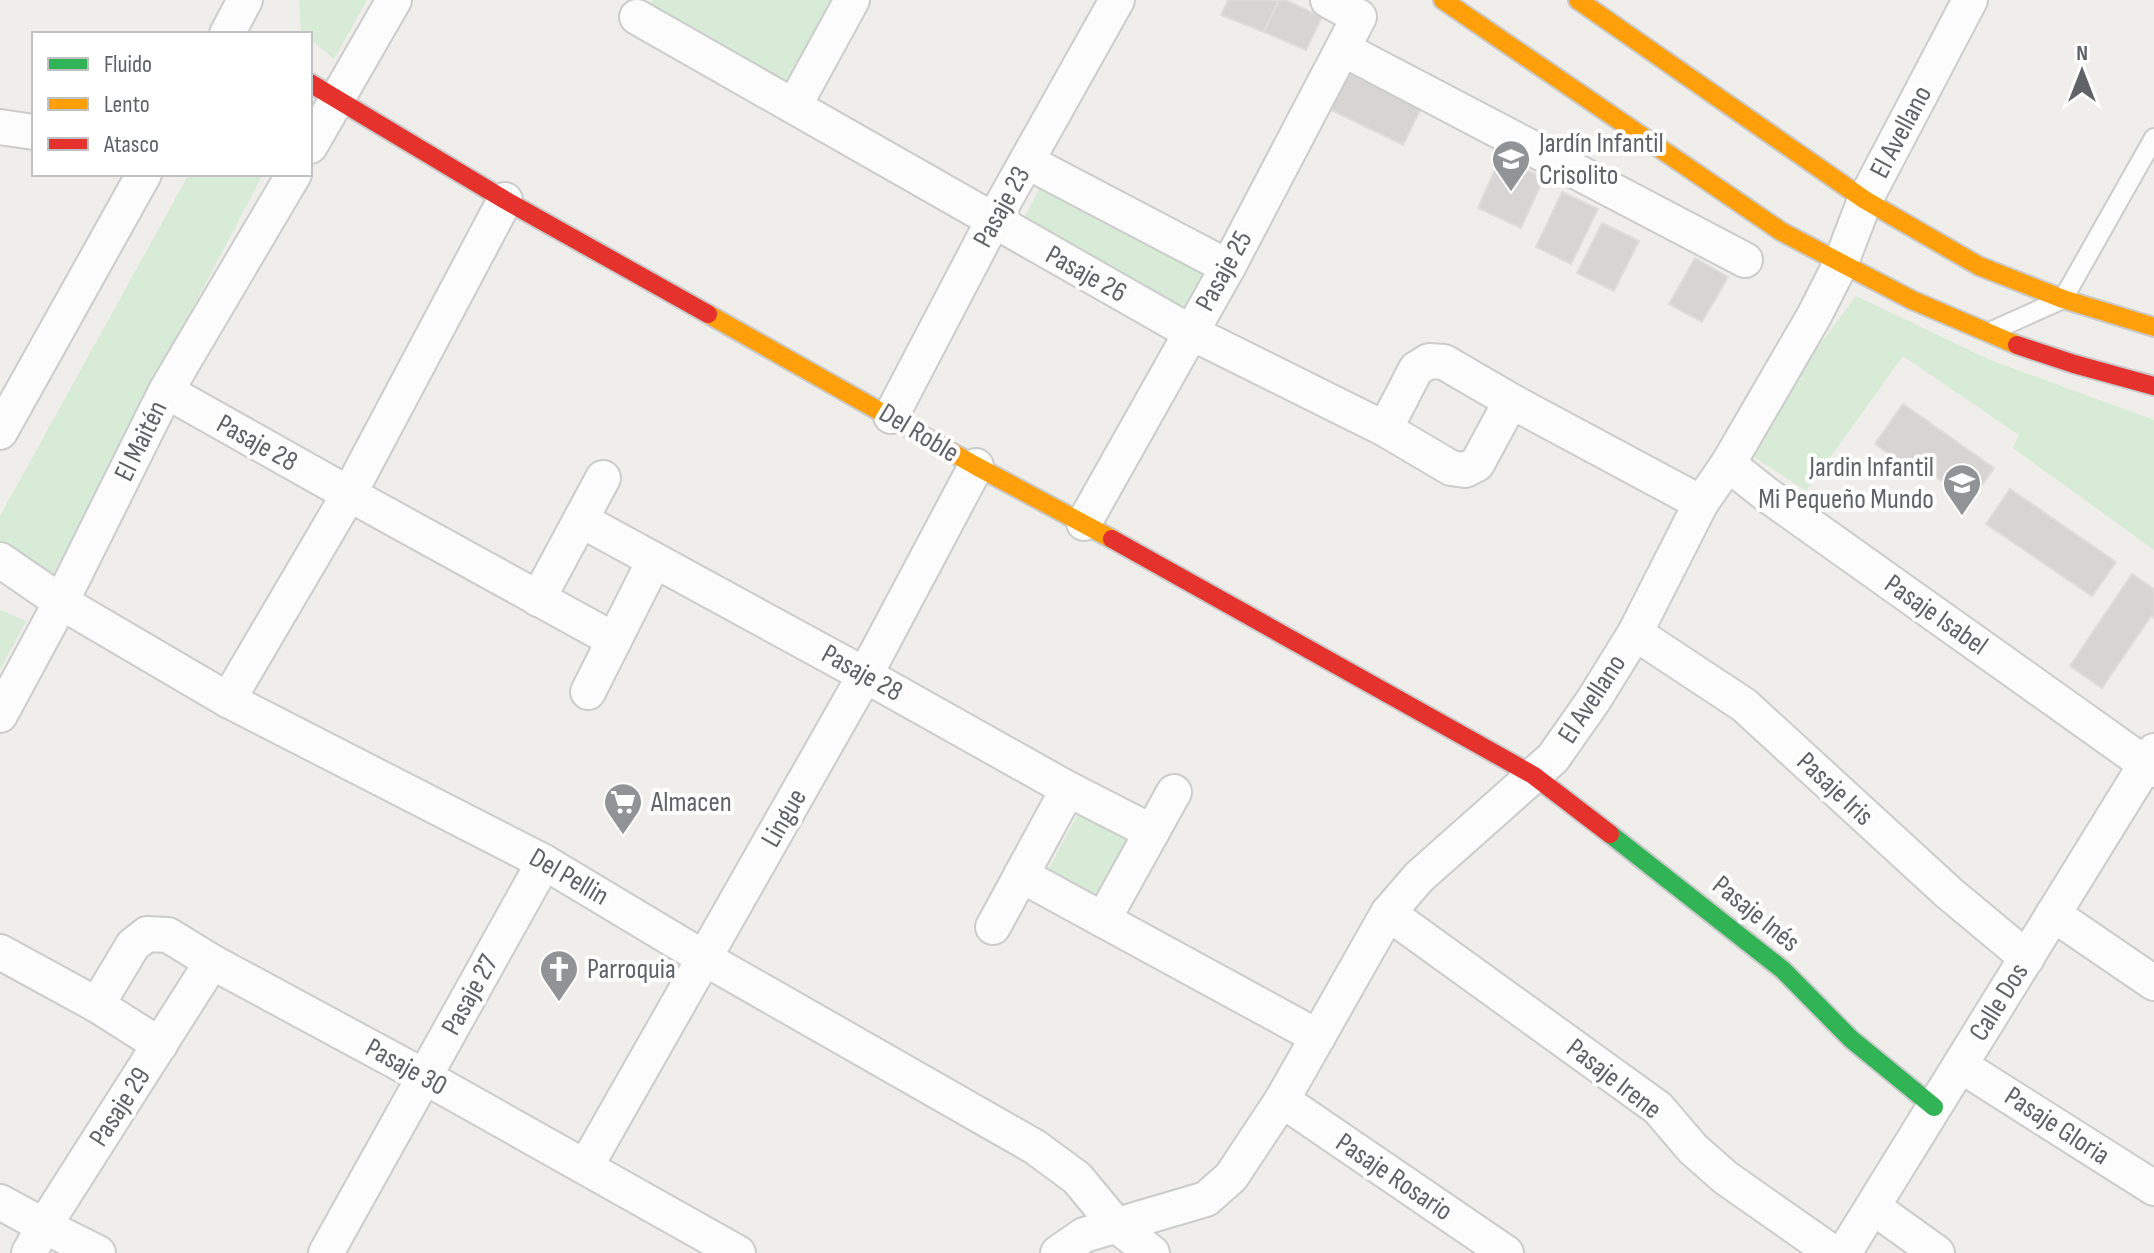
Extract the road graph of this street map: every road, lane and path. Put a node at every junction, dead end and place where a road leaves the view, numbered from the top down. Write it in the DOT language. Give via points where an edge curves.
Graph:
graph roads {
  1 [pos="394,0"];
  2 [pos="852,0"];
  3 [pos="1117,0"];
  4 [pos="1328,0"];
  5 [pos="1443,0"];
  6 [pos="1578,0"];
  7 [pos="1970,0"];
  8 [pos="635,21"];
  9 [pos="1343,49"];
  10 [pos="324,91"];
  11 [pos="794,106"];
  12 [pos="0,127"];
  13 [pos="32,132"];
  14 [pos="312,138"];
  15 [pos="2154,138"];
  16 [pos="1028,162"];
  17 [pos="143,176"];
  18 [pos="293,176"];
  19 [pos="505,200"];
  20 [pos="1865,200"];
  21 [pos="993,221"];
  22 [pos="1745,260"];
  23 [pos="1840,265"];
  24 [pos="1228,267"];
  25 [pos="2063,299"];
  26 [pos="2154,327"];
  27 [pos="1190,332"];
  28 [pos="1987,333"];
  29 [pos="2154,386"];
  30 [pos="166,391"];
  31 [pos="1511,401"];
  32 [pos="891,416"];
  33 [pos="1385,429"];
  34 [pos="0,432"];
  35 [pos="1728,464"];
  36 [pos="976,466"];
  37 [pos="603,478"];
  38 [pos="349,494"];
  39 [pos="1701,503"];
  40 [pos="581,520"];
  41 [pos="1084,523"];
  42 [pos="0,560"];
  43 [pos="654,561"];
  44 [pos="538,599"];
  45 [pos="61,602"];
  46 [pos="1635,633"];
  47 [pos="614,640"];
  48 [pos="865,675"];
  49 [pos="588,692"];
  50 [pos="228,700"];
  51 [pos="0,715"];
  52 [pos="2151,762"];
  53 [pos="1533,775"];
  54 [pos="1068,789"];
  55 [pos="1174,792"];
  56 [pos="1152,832"];
  57 [pos="544,862"];
  58 [pos="1021,875"];
  59 [pos="1388,913"];
  60 [pos="2053,914"];
  61 [pos="1103,920"];
  62 [pos="993,927"];
  63 [pos="0,952"];
  64 [pos="704,958"];
  65 [pos="2027,958"];
  66 [pos="212,962"];
  67 [pos="2154,983"];
  68 [pos="97,1005"];
  69 [pos="1318,1037"];
  70 [pos="160,1045"];
  71 [pos="1960,1065"];
  72 [pos="425,1077"];
  73 [pos="1282,1100"];
  74 [pos="1934,1107"];
  75 [pos="586,1166"];
  76 [pos="2154,1188"];
  77 [pos="0,1202"];
  78 [pos="1873,1207"];
  79 [pos="1116,1225"];
  80 [pos="36,1240"];
  81 [pos="98,1253"];
  82 [pos="326,1253"];
  83 [pos="738,1253"];
  84 [pos="1058,1253"];
  85 [pos="1152,1253"];
  86 [pos="1506,1253"];
  87 [pos="1833,1253"];
  88 [pos="1844,1253"];
  89 [pos="1937,1253"];
  1 -- 10 [label="street"];
  2 -- 11 [label="street"];
  3 -- 16 [label="street, Pasaje 23"];
  4 -- 9 [label="street, Pasaje 25" via="1359,17"];
  5 -- 23 [label="street" via="1782,232"];
  6 -- 20 [label="street"];
  7 -- 20 [label="street, El Avellano"];
  8 -- 11 [label="street, Pasaje 26"];
  9 -- 22 [label="street"];
  9 -- 24 [label="street, Pasaje 25"];
  10 -- 14 [label="street"];
  10 -- 19 [label="street, Del Roble"];
  11 -- 21 [label="street, Pasaje 26"];
  12 -- 13 [label="street"];
  15 -- 25 [label="lane"];
  16 -- 21 [label="street, Pasaje 23"];
  16 -- 24 [label="street"];
  17 -- 34 [label="street"];
  18 -- 30 [label="street, El Maitén"];
  19 -- 32 [label="street, Del Roble"];
  19 -- 38 [label="street"];
  20 -- 23 [label="street, El Avellano"];
  20 -- 25 [label="street" via="1979,266"];
  21 -- 27 [label="street, Pasaje 26"];
  21 -- 32 [label="street, Pasaje 23"];
  23 -- 28 [label="street"];
  23 -- 35 [label="street, El Avellano"];
  24 -- 27 [label="street, Pasaje 25"];
  25 -- 26 [label="street"];
  25 -- 28 [label="lane"];
  27 -- 33 [label="street, Pasaje 26"];
  27 -- 41 [label="street, Pasaje 25"];
  28 -- 29 [label="street"];
  30 -- 38 [label="street, Pasaje 28"];
  30 -- 45 [label="street, El Maitén"];
  31 -- 33 [label="street" via="1444,362 1429,361 1416,369"];
  31 -- 33 [label="street, Pasaje 26" via="1477,464 1465,470 1451,468"];
  31 -- 39 [label="street"];
  32 -- 36 [label="street, Del Roble"];
  35 -- 39 [label="street, El Avellano"];
  35 -- 52 [label="street, Pasaje Isabel"];
  36 -- 41 [label="street, Del Roble"];
  36 -- 48 [label="street, Lingue"];
  37 -- 40 [label="street"];
  38 -- 44 [label="street, Pasaje 28"];
  38 -- 50 [label="street"];
  39 -- 46 [label="street, El Avellano"];
  40 -- 43 [label="street, Pasaje 28"];
  40 -- 44 [label="street"];
  41 -- 53 [label="street, Del Roble"];
  42 -- 45 [label="street, Del Pellin"];
  43 -- 47 [label="street"];
  43 -- 48 [label="street, Pasaje 28"];
  44 -- 47 [label="street, Pasaje 28"];
  45 -- 50 [label="street, Del Pellin"];
  45 -- 51 [label="street, El Maitén"];
  46 -- 53 [label="street, El Avellano" via="1553,758"];
  46 -- 65 [label="street, Pasaje Iris" via="1744,705"];
  47 -- 49 [label="street"];
  48 -- 54 [label="street, Pasaje 28"];
  48 -- 64 [label="street, Lingue"];
  50 -- 57 [label="street, Del Pellin"];
  52 -- 60 [label="street, Calle Dos"];
  53 -- 59 [label="street, El Avellano" via="1419,877"];
  53 -- 74 [label="street, Pasaje Inés" via="1748,941 1851,1039"];
  54 -- 56 [label="street, Pasaje 28"];
  54 -- 58 [label="street"];
  55 -- 56 [label="street"];
  56 -- 61 [label="street"];
  57 -- 64 [label="street, Del Pellin"];
  57 -- 72 [label="street, Pasaje 27"];
  58 -- 61 [label="street"];
  58 -- 62 [label="street"];
  59 -- 69 [label="street, El Avellano"];
  59 -- 87 [label="street, Pasaje Irene" via="1658,1108 1726,1178"];
  60 -- 65 [label="street, Calle Dos"];
  60 -- 67 [label="street"];
  61 -- 69 [label="street"];
  63 -- 68 [label="street"];
  64 -- 75 [label="street, Lingue"];
  64 -- 79 [label="street, Del Pellin" via="1035,1147 1077,1178"];
  65 -- 71 [label="street, Calle Dos"];
  66 -- 68 [label="street, Pasaje 30" via="168,935 147,934 133,945"];
  66 -- 70 [label="street, Pasaje 29"];
  66 -- 72 [label="street, Pasaje 30"];
  68 -- 70 [label="street"];
  69 -- 73 [label="street, El Avellano"];
  70 -- 80 [label="street, Pasaje 29"];
  71 -- 74 [label="street, Calle Dos"];
  71 -- 76 [label="street, Pasaje Gloria"];
  72 -- 75 [label="street, Pasaje 30"];
  72 -- 82 [label="street, Pasaje 27"];
  73 -- 79 [label="street, El Avellano" via="1231,1177 1206,1199"];
  73 -- 86 [label="street, Pasaje Rosario"];
  74 -- 78 [label="street, Calle Dos"];
  75 -- 83 [label="street, Pasaje 30"];
  77 -- 80 [label="street"];
  78 -- 88 [label="street, Calle Dos"];
  78 -- 89 [label="street"];
  79 -- 84 [label="street, El Avellano" via="1084,1235"];
  79 -- 85 [label="street, Del Pellin"];
  80 -- 81 [label="street"];
}
